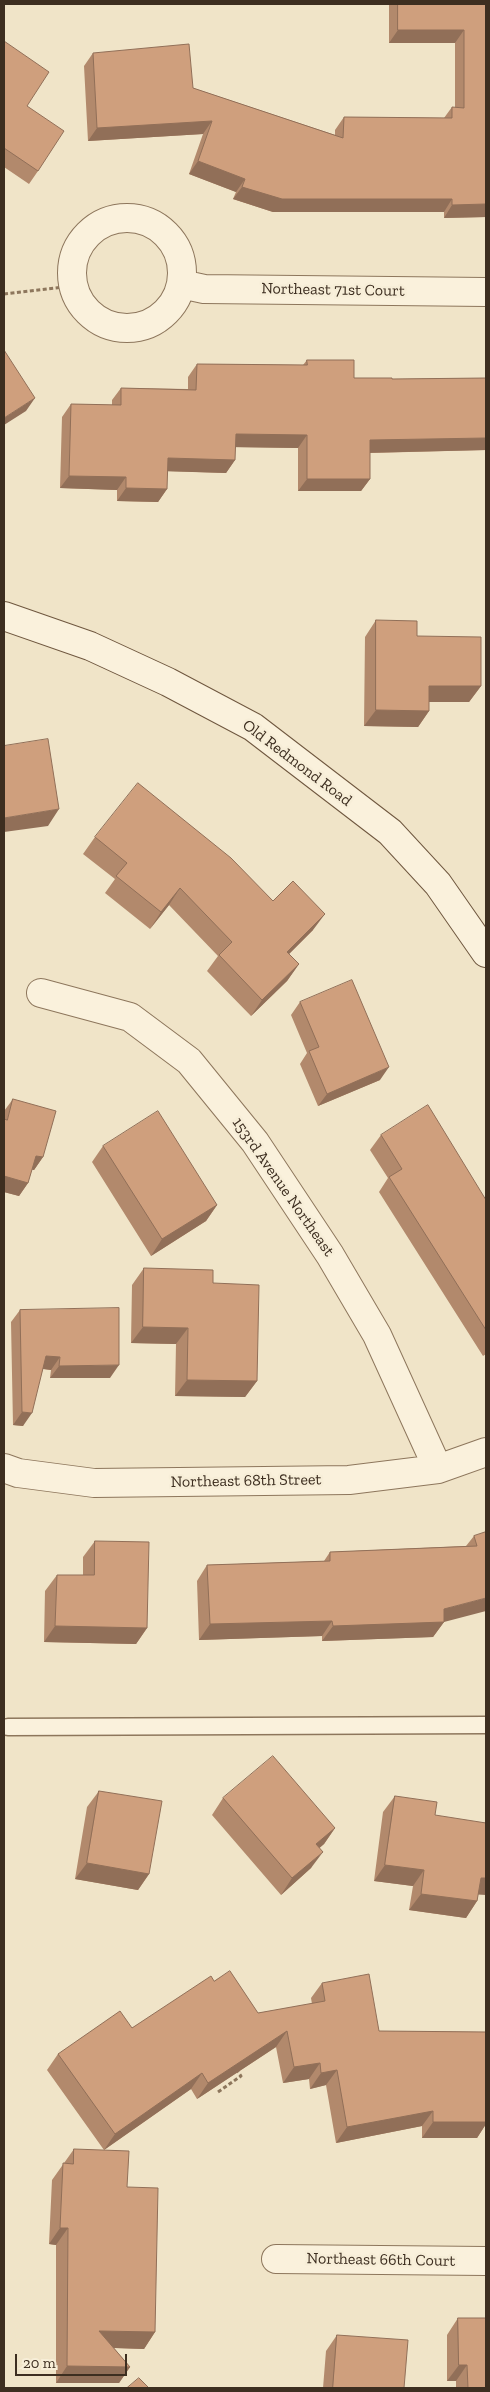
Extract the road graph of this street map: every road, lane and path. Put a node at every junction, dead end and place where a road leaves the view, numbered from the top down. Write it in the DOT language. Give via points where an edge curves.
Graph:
graph roads {
  1 [pos="181,284"];
  2 [pos="72,286"];
  3 [pos="486,292"];
  4 [pos="4,294"];
  5 [pos="4,616"];
  6 [pos="486,953"];
  7 [pos="41,993"];
  8 [pos="486,1452"];
  9 [pos="4,1468"];
  10 [pos="438,1469"];
  11 [pos="486,1725"];
  12 [pos="8,1727"];
  13 [pos="232,2063"];
  14 [pos="218,2092"];
  15 [pos="276,2259"];
  16 [pos="486,2262"];
  1 -- 2 [label="street" via="170,309 156,321 138,328 120,328 102,322 87,311"];
  1 -- 2 [label="street" via="180,257 172,240 160,228 143,220 125,217 107,221 80,243 72,260"];
  1 -- 3 [label="street, Northeast 71st Court" via="204,289"];
  2 -- 4 [label="path"];
  5 -- 6 [label="street, Old Redmond Road" via="90,646 253,727 390,832 438,884"];
  7 -- 10 [label="street, 153rd Avenue Northeast" via="130,1016 189,1061 255,1142 330,1254 377,1335"];
  8 -- 10 [label="street, Northeast 68th Street"];
  9 -- 10 [label="street, Northeast 68th Street" via="18,1473 94,1483 349,1480"];
  11 -- 12 [label="lane"];
  13 -- 14 [label="path" via="241,2076"];
  15 -- 16 [label="street, Northeast 66th Court"];
}
